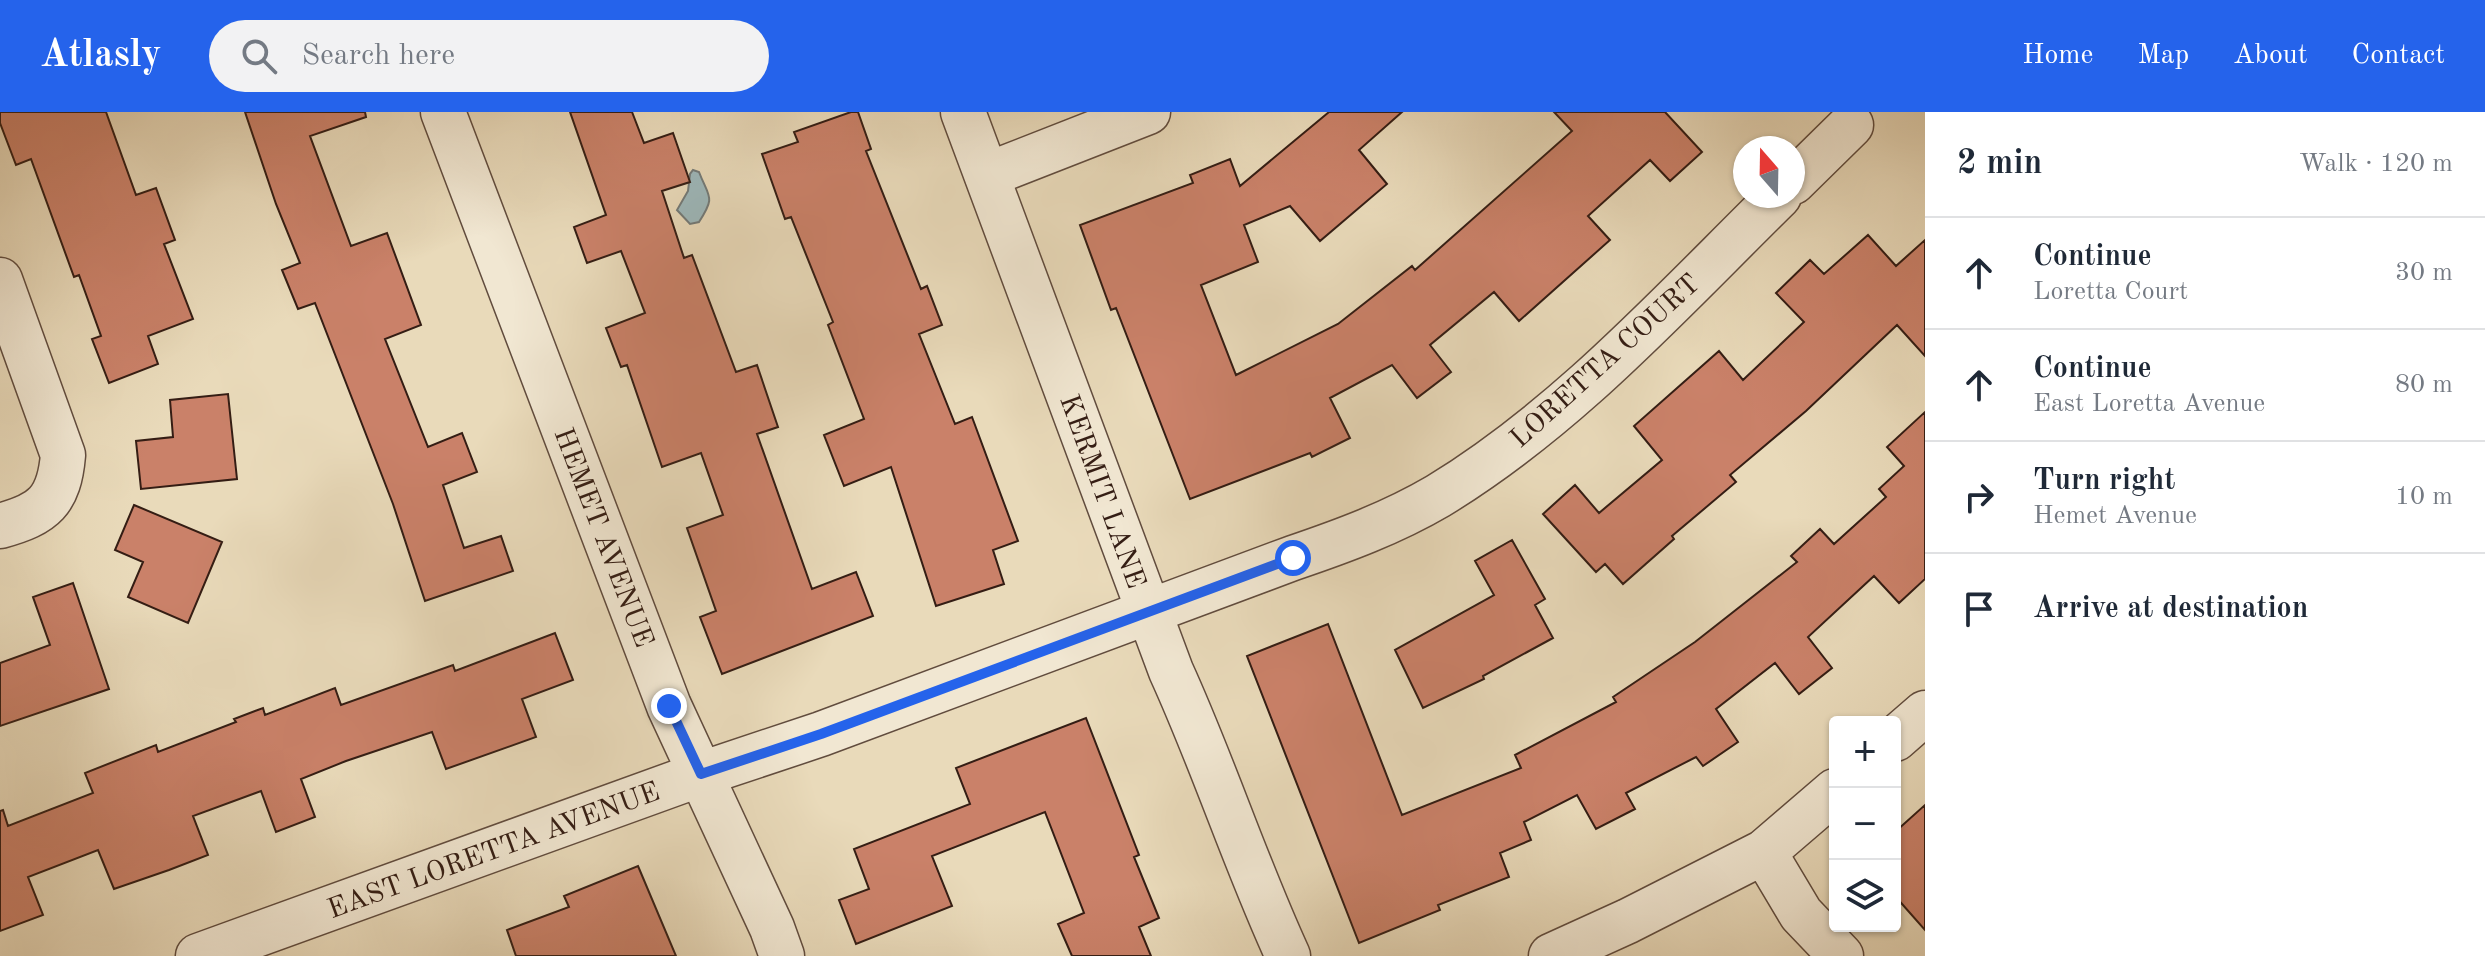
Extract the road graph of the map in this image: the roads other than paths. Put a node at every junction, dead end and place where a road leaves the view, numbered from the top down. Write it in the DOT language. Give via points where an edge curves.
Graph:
graph roads {
  1 [pos="443,112"];
  2 [pos="963,112"];
  3 [pos="1148,112"];
  4 [pos="1851,125"];
  5 [pos="1805,170"];
  6 [pos="987,175"];
  7 [pos="1767,208"];
  8 [pos="0,280"];
  9 [pos="0,526"];
  10 [pos="1149,612"];
  11 [pos="1925,713"];
  12 [pos="1901,734"];
  13 [pos="701,774"];
  14 [pos="1829,796"];
  15 [pos="1764,852"];
  16 [pos="198,956"];
  17 [pos="782,956"];
  18 [pos="1288,956"];
  19 [pos="1551,956"];
  20 [pos="1841,956"];
  1 -- 13 [label="street, HEMET AVENUE" via="669,706"];
  2 -- 6 [label="street, KERMIT LANE"];
  3 -- 6 [label="street"];
  4 -- 5 [label="street"];
  6 -- 10 [label="street, KERMIT LANE"];
  7 -- 10 [label="street, LORETTA COURT" via="1596,375 1522,439 1436,496 1354,537"];
  8 -- 9 [label="street" via="63,455 53,497 28,519"];
  10 -- 13 [label="street, EAST LORETTA AVENUE"];
  10 -- 18 [label="street, KERMIT LANE" via="1258,893"];
  11 -- 12 [label="street"];
  13 -- 16 [label="street, EAST LORETTA AVENUE"];
  13 -- 17 [label="street, HEMET AVENUE"];
  14 -- 15 [label="street"];
  15 -- 19 [label="street"];
  15 -- 20 [label="street" via="1801,914"];
}
